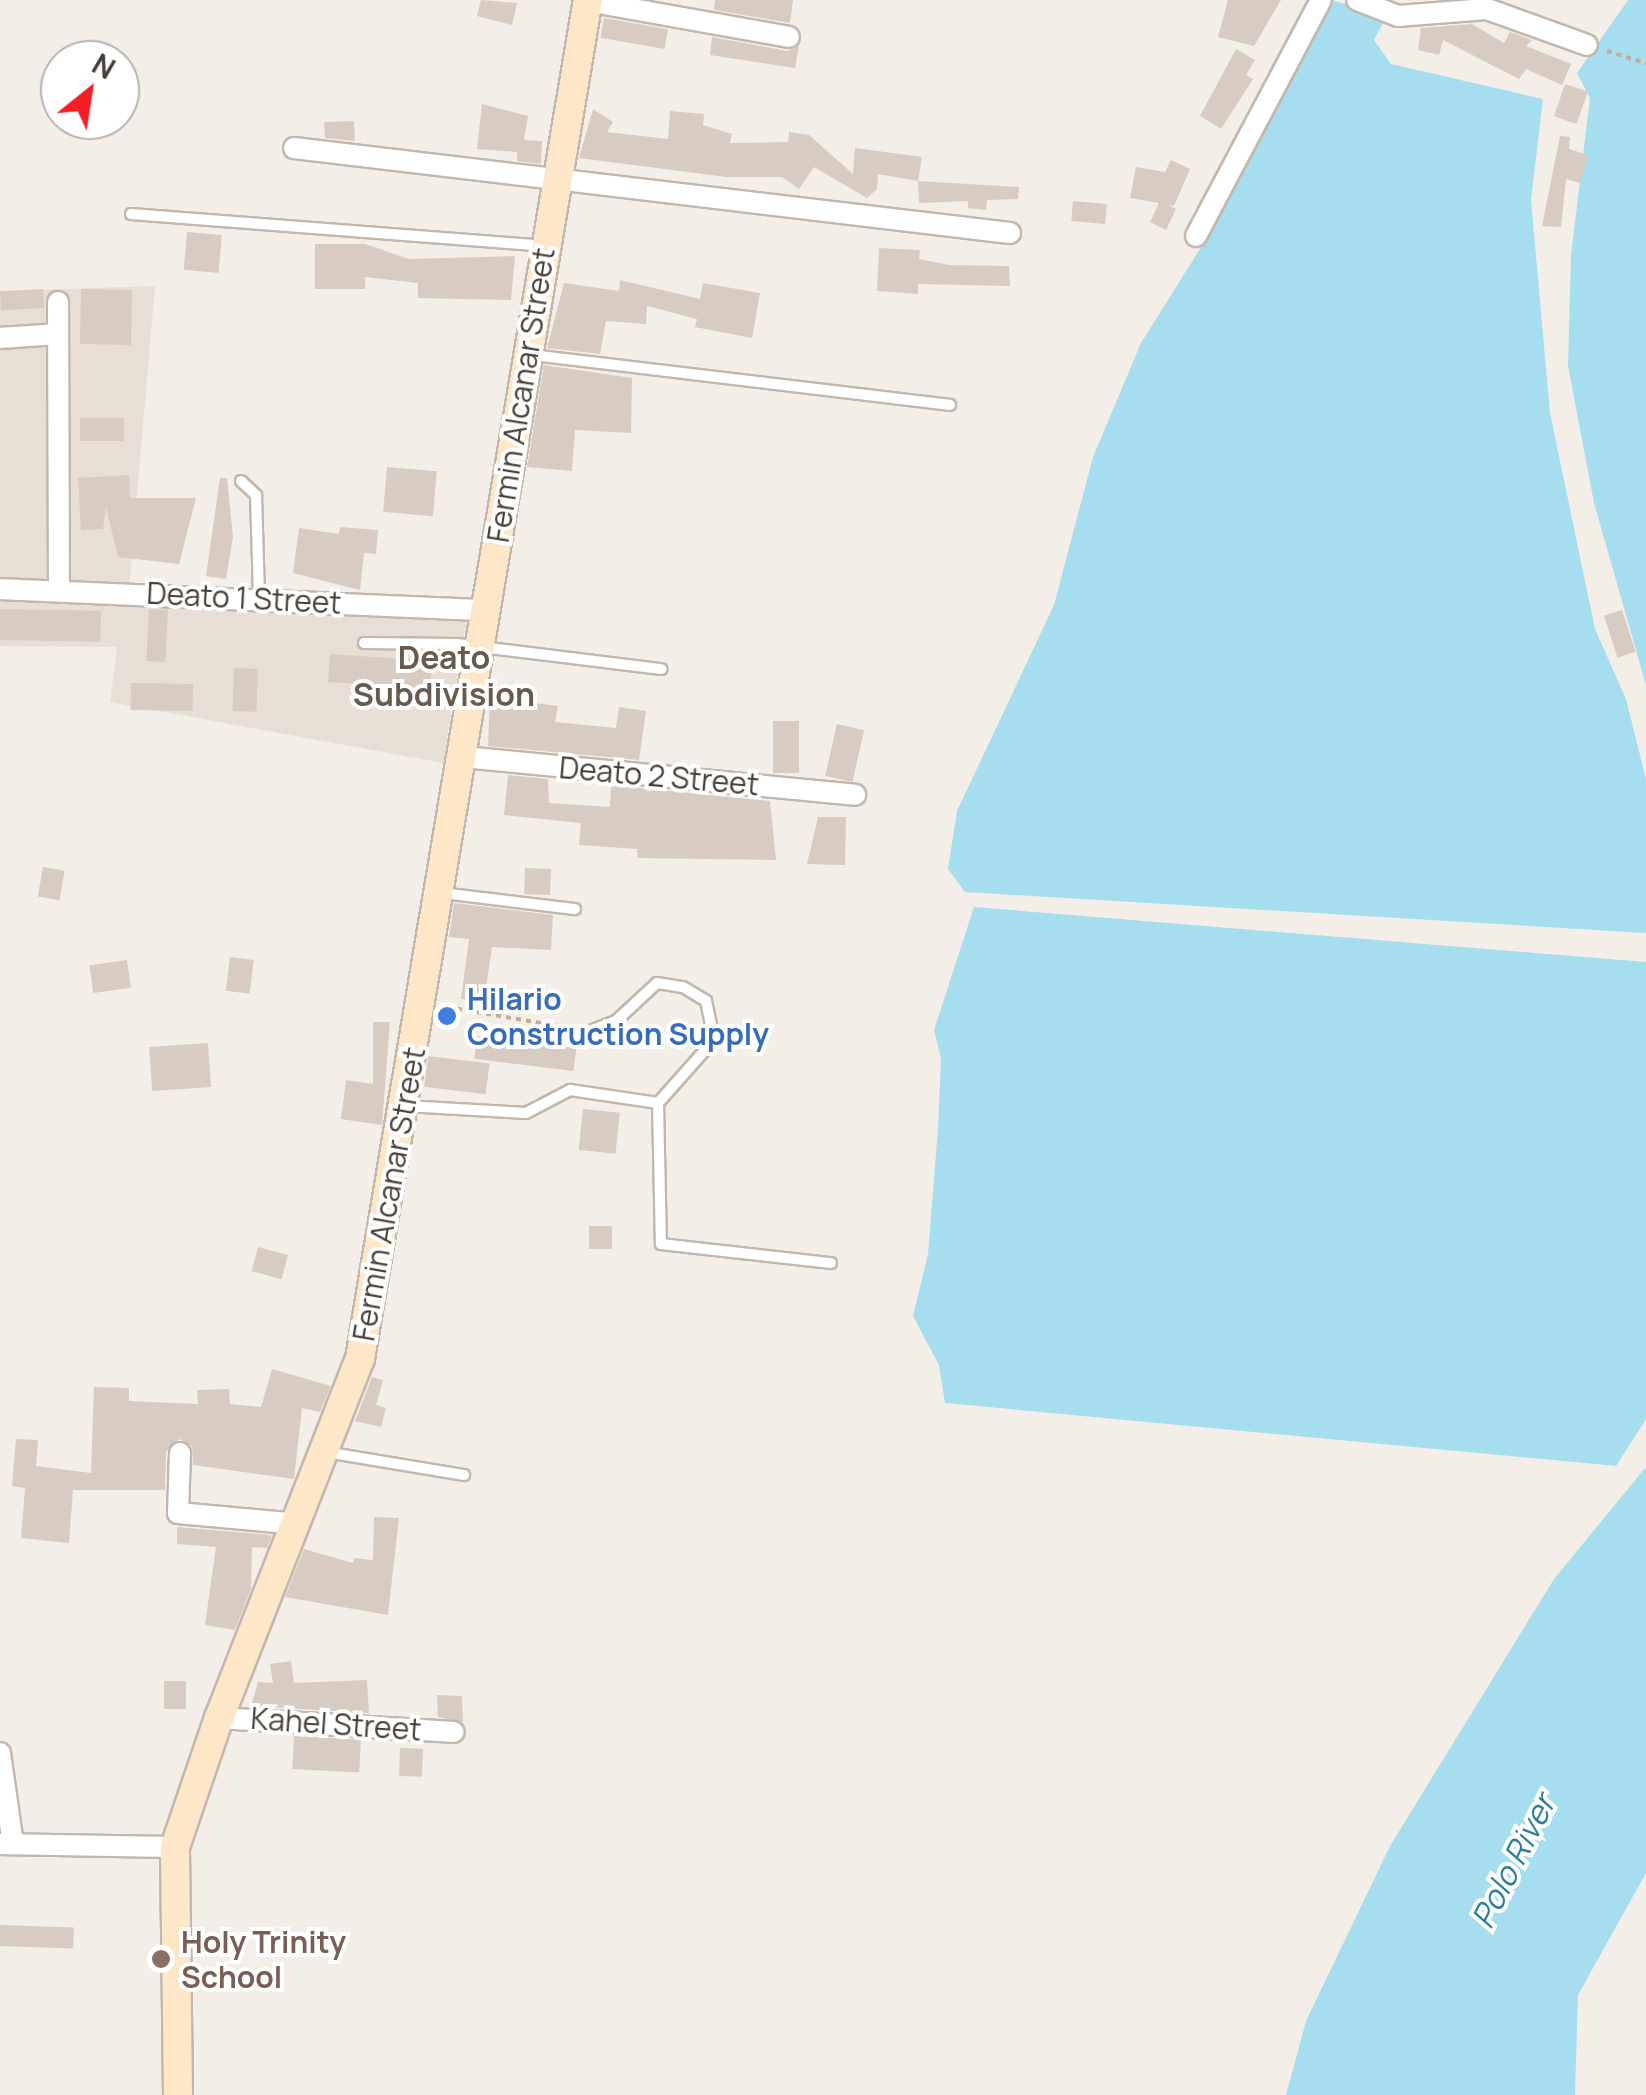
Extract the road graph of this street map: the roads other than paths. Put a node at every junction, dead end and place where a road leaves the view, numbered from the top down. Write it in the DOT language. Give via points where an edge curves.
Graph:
graph roads {
  1 [pos="587,0"];
  2 [pos="1321,0"];
  3 [pos="1356,0"];
  4 [pos="1441,4"];
  5 [pos="789,37"];
  6 [pos="1588,45"];
  7 [pos="294,148"];
  8 [pos="558,180"];
  9 [pos="132,214"];
  10 [pos="1010,233"];
  11 [pos="1196,236"];
  12 [pos="544,246"];
  13 [pos="58,302"];
  14 [pos="58,334"];
  15 [pos="0,338"];
  16 [pos="526,354"];
  17 [pos="950,405"];
  18 [pos="242,481"];
  19 [pos="0,588"];
  20 [pos="59,589"];
  21 [pos="259,599"];
  22 [pos="487,610"];
  23 [pos="364,643"];
  24 [pos="481,647"];
  25 [pos="661,668"];
  26 [pos="463,757"];
  27 [pos="855,795"];
  28 [pos="441,893"];
  29 [pos="575,909"];
  30 [pos="590,1031"];
  31 [pos="658,1103"];
  32 [pos="406,1106"];
  33 [pos="831,1263"];
  34 [pos="324,1452"];
  35 [pos="180,1453"];
  36 [pos="464,1476"];
  37 [pos="298,1524"];
  38 [pos="218,1718"];
  39 [pos="454,1732"];
  40 [pos="0,1754"];
  41 [pos="6,1844"];
  42 [pos="175,1847"];
  43 [pos="178,2095"];
  1 -- 5 [label="street"];
  1 -- 8 [label="main road, Fermin Alcanar Street"];
  2 -- 11 [label="street"];
  3 -- 4 [label="street" via="1398,16"];
  4 -- 6 [label="street" via="1487,9"];
  7 -- 8 [label="street"];
  8 -- 10 [label="street"];
  8 -- 12 [label="main road, Fermin Alcanar Street"];
  9 -- 12 [label="lane"];
  12 -- 16 [label="main road, Fermin Alcanar Street"];
  13 -- 14 [label="street"];
  14 -- 15 [label="street"];
  14 -- 20 [label="street"];
  16 -- 17 [label="lane"];
  16 -- 22 [label="main road, Fermin Alcanar Street"];
  18 -- 21 [label="lane" via="256,495"];
  19 -- 20 [label="street, Deato 1 Street"];
  20 -- 21 [label="street, Deato 1 Street"];
  21 -- 22 [label="street, Deato 1 Street"];
  22 -- 24 [label="main road, Fermin Alcanar Street"];
  23 -- 24 [label="lane"];
  24 -- 25 [label="lane"];
  24 -- 26 [label="main road, Fermin Alcanar Street"];
  26 -- 27 [label="street, Deato 2 Street"];
  26 -- 28 [label="main road, Fermin Alcanar Street"];
  28 -- 29 [label="lane"];
  28 -- 32 [label="main road, Fermin Alcanar Street"];
  30 -- 31 [label="lane" via="616,1021 657,983 706,1000 706,1049"];
  31 -- 32 [label="lane" via="570,1090 526,1113"];
  31 -- 33 [label="lane" via="661,1244"];
  32 -- 34 [label="main road, Fermin Alcanar Street" via="360,1359"];
  34 -- 36 [label="lane"];
  34 -- 37 [label="main road, Fermin Alcanar Street"];
  35 -- 37 [label="street" via="178,1513"];
  37 -- 38 [label="main road, Fermin Alcanar Street"];
  38 -- 39 [label="street, Kahel Street"];
  38 -- 42 [label="main road, Fermin Alcanar Street"];
  40 -- 41 [label="street"];
  41 -- 42 [label="street"];
  42 -- 43 [label="main road, Fermin Alcanar Street"];
}
